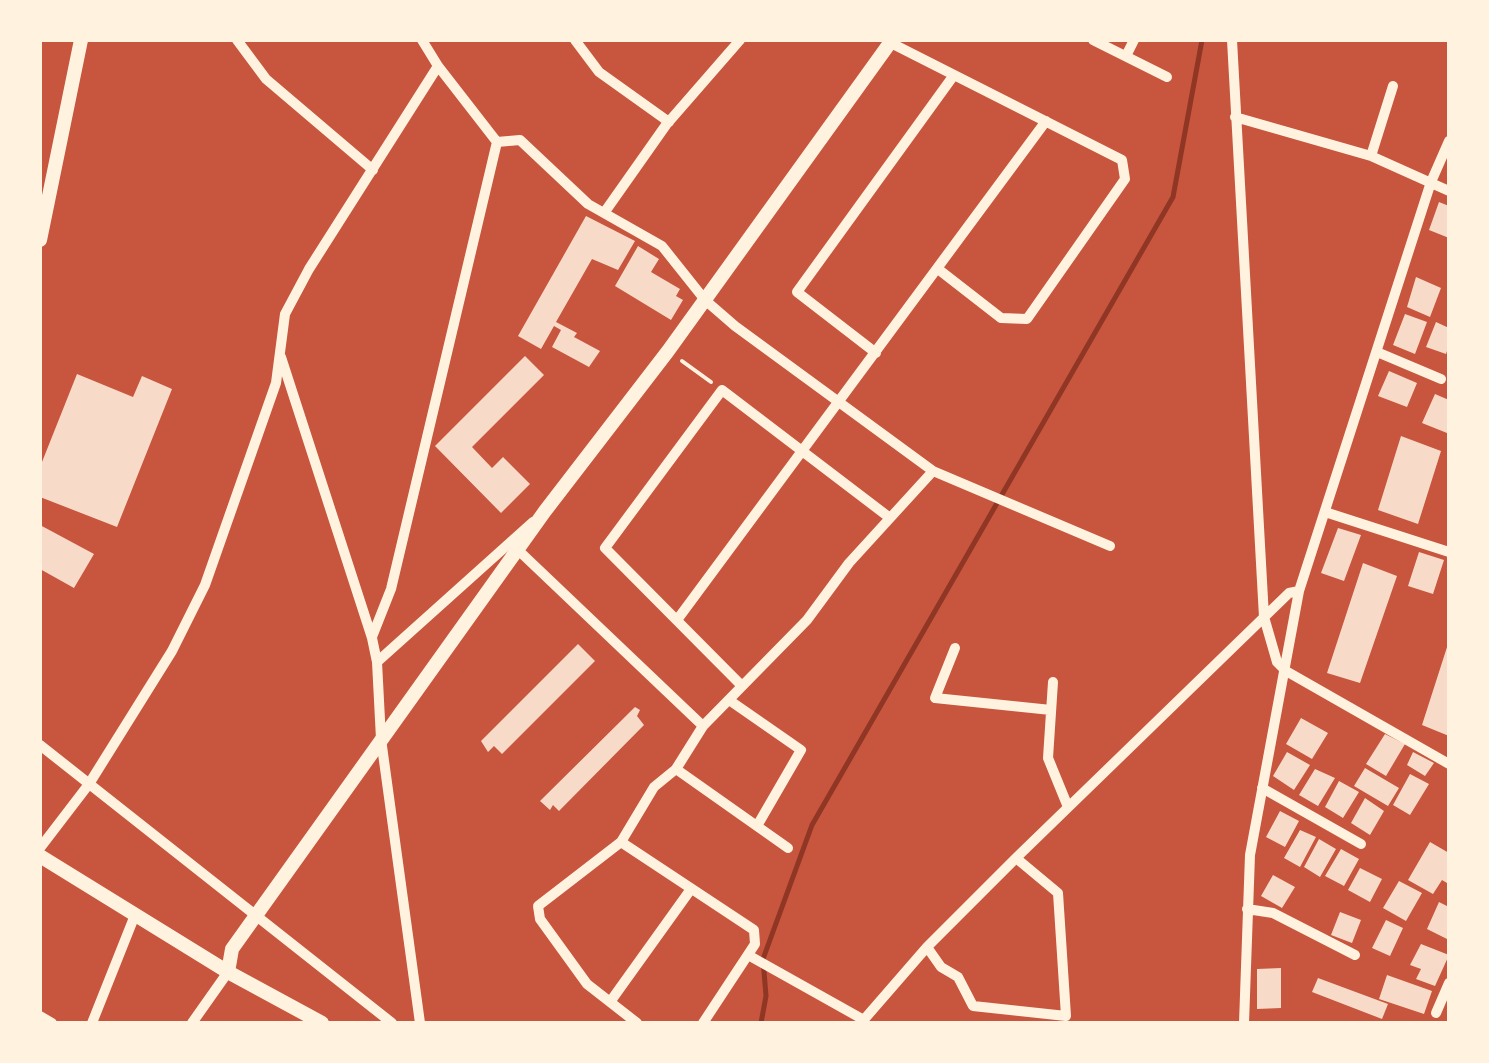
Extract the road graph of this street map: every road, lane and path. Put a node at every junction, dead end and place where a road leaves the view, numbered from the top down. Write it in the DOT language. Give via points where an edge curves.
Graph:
graph roads {
  1 [pos="81,40"];
  2 [pos="237,40"];
  3 [pos="422,40"];
  4 [pos="574,40"];
  5 [pos="740,40"];
  6 [pos="1093,40"];
  7 [pos="1134,40"];
  8 [pos="1232,40"];
  9 [pos="889,41"];
  10 [pos="1126,56"];
  11 [pos="438,66"];
  12 [pos="954,75"];
  13 [pos="1167,77"];
  14 [pos="1393,86"];
  15 [pos="1236,117"];
  16 [pos="1046,121"];
  17 [pos="669,122"];
  18 [pos="1449,141"];
  19 [pos="497,142"];
  20 [pos="1371,156"];
  21 [pos="373,170"];
  22 [pos="1431,182"];
  23 [pos="1449,191"];
  24 [pos="604,213"];
  25 [pos="40,240"];
  26 [pos="938,269"];
  27 [pos="705,300"];
  28 [pos="668,351"];
  29 [pos="1377,352"];
  30 [pos="876,353"];
  31 [pos="280,354"];
  32 [pos="1441,379"];
  33 [pos="722,390"];
  34 [pos="839,402"];
  35 [pos="802,451"];
  36 [pos="933,471"];
  37 [pos="545,510"];
  38 [pos="1325,512"];
  39 [pos="890,518"];
  40 [pos="1110,546"];
  41 [pos="518,549"];
  42 [pos="1449,552"];
  43 [pos="1300,592"];
  44 [pos="1264,617"];
  45 [pos="676,620"];
  46 [pos="372,638"];
  47 [pos="956,648"];
  48 [pos="377,662"];
  49 [pos="1286,671"];
  50 [pos="1053,682"];
  51 [pos="742,686"];
  52 [pos="728,700"];
  53 [pos="1051,710"];
  54 [pos="704,726"];
  55 [pos="382,739"];
  56 [pos="40,745"];
  57 [pos="1449,764"];
  58 [pos="676,769"];
  59 [pos="89,784"];
  60 [pos="1262,788"];
  61 [pos="1068,808"];
  62 [pos="757,826"];
  63 [pos="621,842"];
  64 [pos="1361,844"];
  65 [pos="40,848"];
  66 [pos="788,848"];
  67 [pos="40,856"];
  68 [pos="1016,858"];
  69 [pos="692,888"];
  70 [pos="1247,909"];
  71 [pos="136,915"];
  72 [pos="256,915"];
  73 [pos="926,947"];
  74 [pos="748,955"];
  75 [pos="1355,955"];
  76 [pos="228,972"];
  77 [pos="1449,983"];
  78 [pos="610,1002"];
  79 [pos="1436,1013"];
  80 [pos="40,1016"];
  81 [pos="862,1022"];
  82 [pos="52,1023"];
  83 [pos="92,1023"];
  84 [pos="192,1023"];
  85 [pos="322,1023"];
  86 [pos="392,1023"];
  87 [pos="420,1023"];
  88 [pos="637,1023"];
  89 [pos="703,1023"];
  90 [pos="1244,1023"];
  1 -- 25 [label="street"];
  2 -- 21 [label="street" via="266,79"];
  3 -- 11 [label="street"];
  4 -- 17 [label="street" via="599,72"];
  5 -- 17 [label="street"];
  6 -- 10 [label="street"];
  7 -- 10 [label="street"];
  8 -- 15 [label="street"];
  9 -- 12 [label="street"];
  9 -- 27 [label="street"];
  10 -- 13 [label="street"];
  11 -- 19 [label="street"];
  11 -- 21 [label="street"];
  12 -- 16 [label="street"];
  12 -- 30 [label="street" via="796,292"];
  14 -- 20 [label="street"];
  15 -- 20 [label="street"];
  15 -- 44 [label="street"];
  16 -- 26 [label="street"];
  16 -- 26 [label="street" via="1122,160 1125,180 1027,318 1001,318"];
  17 -- 24 [label="street"];
  18 -- 22 [label="street"];
  19 -- 24 [label="street" via="520,140"];
  19 -- 46 [label="street" via="391,590"];
  20 -- 22 [label="street"];
  21 -- 31 [label="street" via="286,314"];
  22 -- 23 [label="street"];
  22 -- 29 [label="street"];
  24 -- 27 [label="street" via="662,246"];
  26 -- 30 [label="street"];
  27 -- 28 [label="street"];
  27 -- 34 [label="street"];
  28 -- 33 [label="path"];
  28 -- 37 [label="street"];
  29 -- 32 [label="street"];
  29 -- 38 [label="street"];
  30 -- 34 [label="street"];
  31 -- 46 [label="street"];
  31 -- 59 [label="street" via="276,383 205,585 172,652"];
  33 -- 35 [label="street"];
  33 -- 45 [label="street" via="606,548"];
  34 -- 35 [label="street"];
  34 -- 36 [label="street"];
  35 -- 39 [label="street"];
  35 -- 45 [label="street"];
  36 -- 39 [label="street"];
  36 -- 40 [label="street"];
  37 -- 41 [label="street"];
  37 -- 48 [label="street"];
  38 -- 42 [label="street"];
  38 -- 43 [label="street"];
  39 -- 51 [label="street" via="807,620"];
  41 -- 54 [label="street"];
  41 -- 55 [label="street"];
  43 -- 44 [label="street" via="1289,593"];
  43 -- 49 [label="street"];
  44 -- 49 [label="street"];
  44 -- 61 [label="street"];
  45 -- 51 [label="street"];
  46 -- 48 [label="street"];
  47 -- 53 [label="street" via="935,698"];
  48 -- 55 [label="street"];
  49 -- 57 [label="street"];
  49 -- 60 [label="street"];
  50 -- 53 [label="street"];
  51 -- 52 [label="street"];
  52 -- 54 [label="street"];
  52 -- 62 [label="street" via="801,750"];
  53 -- 61 [label="street" via="1048,758"];
  54 -- 58 [label="street"];
  55 -- 72 [label="street"];
  55 -- 87 [label="street"];
  56 -- 59 [label="street"];
  58 -- 62 [label="street"];
  58 -- 63 [label="street" via="654,788"];
  59 -- 65 [label="street"];
  59 -- 72 [label="street"];
  60 -- 64 [label="street"];
  60 -- 70 [label="street"];
  61 -- 68 [label="street"];
  62 -- 66 [label="street"];
  63 -- 69 [label="street"];
  63 -- 78 [label="street" via="538,906 540,920 587,984"];
  67 -- 71 [label="street"];
  68 -- 73 [label="street"];
  68 -- 73 [label="street" via="1058,893 1066,1016 972,1006 958,977"];
  69 -- 74 [label="street" via="754,930"];
  69 -- 78 [label="street"];
  70 -- 75 [label="street" via="1273,914"];
  70 -- 90 [label="street"];
  71 -- 76 [label="street"];
  71 -- 83 [label="street"];
  72 -- 76 [label="street" via="232,949"];
  72 -- 86 [label="street"];
  73 -- 81 [label="street"];
  74 -- 81 [label="street"];
  74 -- 89 [label="street"];
  76 -- 84 [label="street"];
  76 -- 85 [label="street"];
  77 -- 79 [label="street"];
  78 -- 88 [label="street"];
  80 -- 82 [label="street"];
}
